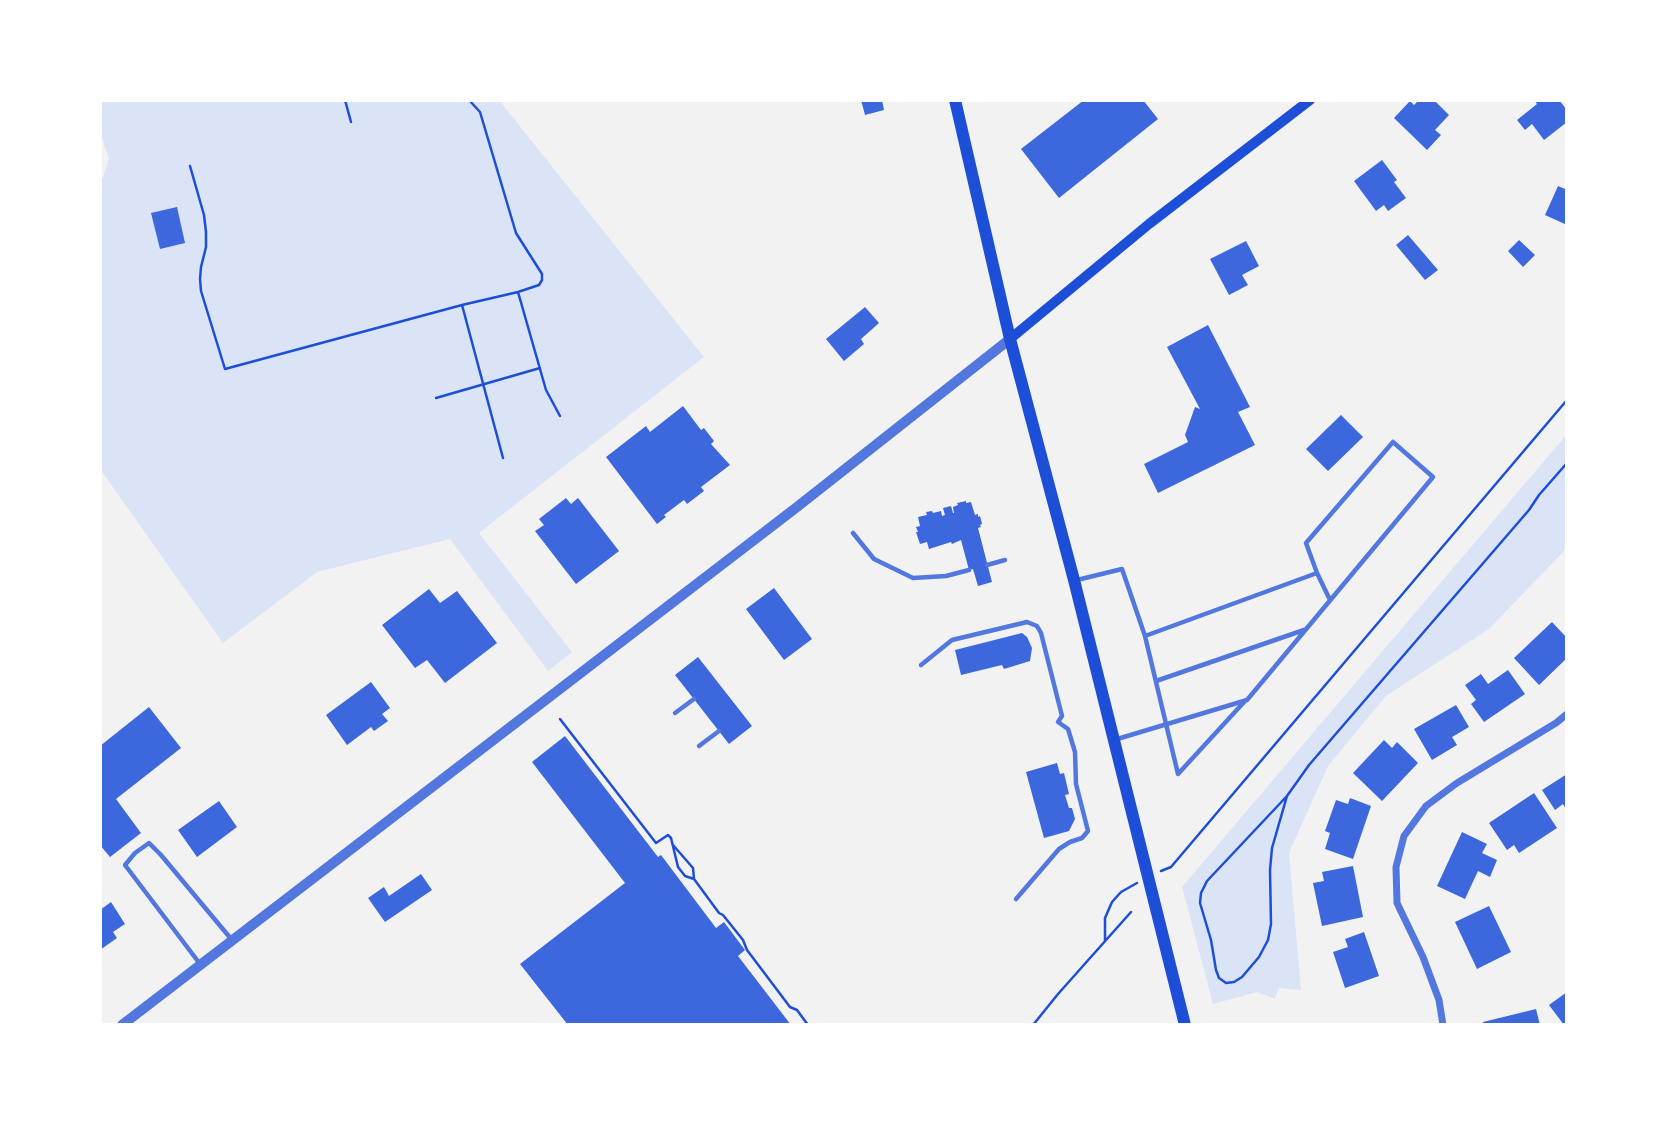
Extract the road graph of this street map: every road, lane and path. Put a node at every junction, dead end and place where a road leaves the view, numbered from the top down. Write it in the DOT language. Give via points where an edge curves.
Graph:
graph roads {
  1 [pos="345,100"];
  2 [pos="469,100"];
  3 [pos="955,100"];
  4 [pos="1310,100"];
  5 [pos="351,122"];
  6 [pos="190,166"];
  7 [pos="518,292"];
  8 [pos="462,305"];
  9 [pos="1010,339"];
  10 [pos="540,368"];
  11 [pos="483,384"];
  12 [pos="436,398"];
  13 [pos="1567,400"];
  14 [pos="560,416"];
  15 [pos="503,458"];
  16 [pos="1567,463"];
  17 [pos="853,533"];
  18 [pos="1005,560"];
  19 [pos="987,565"];
  20 [pos="969,570"];
  21 [pos="1317,573"];
  22 [pos="1074,580"];
  23 [pos="1330,600"];
  24 [pos="1306,629"];
  25 [pos="1145,636"];
  26 [pos="921,665"];
  27 [pos="1156,681"];
  28 [pos="694,699"];
  29 [pos="1247,700"];
  30 [pos="675,713"];
  31 [pos="1567,713"];
  32 [pos="561,719"];
  33 [pos="1166,724"];
  34 [pos="719,731"];
  35 [pos="1113,740"];
  36 [pos="699,746"];
  37 [pos="1287,796"];
  38 [pos="672,844"];
  39 [pos="1171,867"];
  40 [pos="694,879"];
  41 [pos="1125,889"];
  42 [pos="1016,899"];
  43 [pos="720,905"];
  44 [pos="715,909"];
  45 [pos="1131,912"];
  46 [pos="232,941"];
  47 [pos="1105,941"];
  48 [pos="201,965"];
  49 [pos="122,1025"];
  50 [pos="808,1025"];
  51 [pos="1033,1025"];
  52 [pos="1185,1025"];
  53 [pos="1443,1025"];
  1 -- 5 [label="path"];
  2 -- 7 [label="path" via="480,112 516,233 542,274 539,285"];
  3 -- 9 [label="main road"];
  4 -- 9 [label="main road"];
  6 -- 8 [label="path" via="206,232 201,290 225,369"];
  7 -- 8 [label="path"];
  7 -- 10 [label="path"];
  8 -- 11 [label="path"];
  9 -- 22 [label="main road"];
  9 -- 46 [label="street"];
  10 -- 11 [label="path"];
  10 -- 14 [label="path"];
  11 -- 12 [label="path"];
  11 -- 15 [label="path"];
  13 -- 39 [label="path"];
  16 -- 37 [label="path" via="1308,765"];
  17 -- 20 [label="lane" via="874,559 913,578"];
  18 -- 19 [label="lane"];
  21 -- 23 [label="lane"];
  21 -- 23 [label="lane" via="1306,543 1393,442 1433,477"];
  21 -- 25 [label="lane"];
  22 -- 25 [label="lane" via="1122,569"];
  22 -- 35 [label="main road"];
  23 -- 24 [label="lane"];
  24 -- 27 [label="lane"];
  24 -- 29 [label="lane"];
  25 -- 27 [label="lane"];
  26 -- 42 [label="lane" via="952,640 1027,622 1041,633 1062,716 1058,722 1068,729 1075,752 1076,784 1088,831 1059,849"];
  27 -- 33 [label="lane"];
  28 -- 30 [label="lane"];
  29 -- 33 [label="lane"];
  29 -- 33 [label="lane" via="1178,774"];
  31 -- 53 [label="street" via="1426,806 1404,836 1396,867 1397,903 1423,957"];
  32 -- 38 [label="path" via="656,843 668,835"];
  33 -- 35 [label="lane"];
  34 -- 36 [label="lane"];
  35 -- 52 [label="main road"];
  37 -- 37 [label="path" via="1201,893 1199,903 1216,970 1226,983 1242,976 1268,940 1272,848"];
  38 -- 40 [label="path" via="693,868"];
  38 -- 40 [label="path" via="678,867"];
  40 -- 44 [label="path"];
  41 -- 47 [label="path" via="1105,918"];
  43 -- 44 [label="path"];
  44 -- 50 [label="path"];
  45 -- 47 [label="path"];
  46 -- 48 [label="street"];
  46 -- 48 [label="lane" via="149,843 135,853 125,865"];
  47 -- 51 [label="path"];
  48 -- 49 [label="street"];
}
